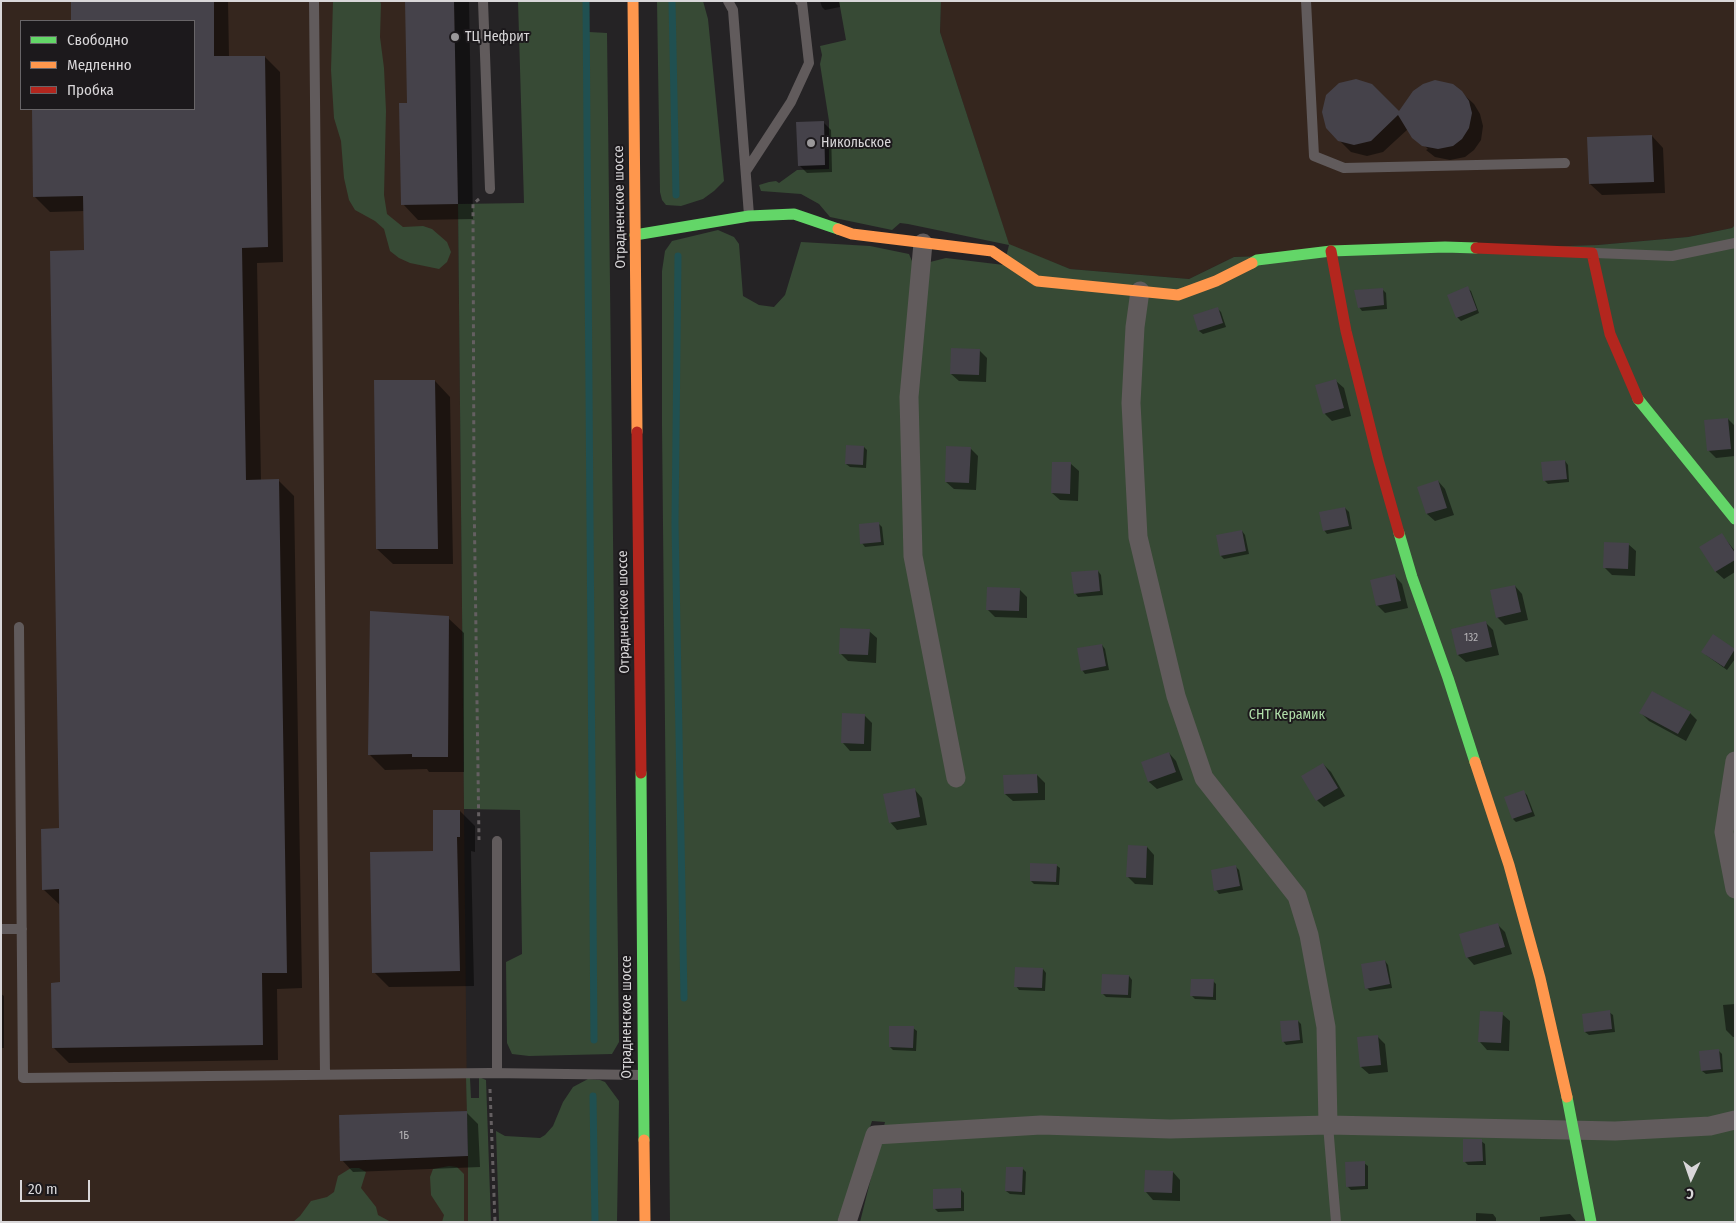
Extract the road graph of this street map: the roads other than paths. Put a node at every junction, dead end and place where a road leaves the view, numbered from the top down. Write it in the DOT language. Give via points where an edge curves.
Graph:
graph roads {
  1 [pos="314,1"];
  2 [pos="483,1"];
  3 [pos="632,1"];
  4 [pos="728,1"];
  5 [pos="800,1"];
  6 [pos="1306,1"];
  7 [pos="1566,163"];
  8 [pos="746,171"];
  9 [pos="490,189"];
  10 [pos="750,216"];
  11 [pos="635,235"];
  12 [pos="922,243"];
  13 [pos="1735,243"];
  14 [pos="1331,251"];
  15 [pos="1592,253"];
  16 [pos="1140,291"];
  17 [pos="1735,519"];
  18 [pos="19,627"];
  19 [pos="1735,761"];
  20 [pos="956,778"];
  21 [pos="497,841"];
  22 [pos="1735,889"];
  23 [pos="1,929"];
  24 [pos="22,929"];
  25 [pos="493,1073"];
  26 [pos="325,1075"];
  27 [pos="643,1075"];
  28 [pos="1735,1120"];
  29 [pos="1328,1124"];
  30 [pos="1574,1130"];
  31 [pos="645,1222"];
  32 [pos="847,1222"];
  33 [pos="1336,1222"];
  34 [pos="1591,1222"];
  1 -- 26 [label="lane"];
  2 -- 9 [label="lane"];
  3 -- 11 [label="street, Отрадненское шоссе"];
  4 -- 8 [label="lane" via="733,10"];
  5 -- 8 [label="lane" via="809,64 791,102"];
  6 -- 7 [label="lane" via="1314,156 1344,168"];
  8 -- 10 [label="lane"];
  10 -- 11 [label="street"];
  10 -- 12 [label="street" via="794,214 852,234"];
  11 -- 27 [label="street, Отрадненское шоссе"];
  12 -- 16 [label="street" via="992,251 1036,281"];
  12 -- 20 [label="street" via="909,397 913,556"];
  13 -- 15 [label="lane" via="1672,256"];
  14 -- 15 [label="street" via="1445,247"];
  14 -- 16 [label="street" via="1257,260 1216,281 1178,295"];
  14 -- 30 [label="street" via="1346,331 1378,459 1412,577 1509,865 1542,987"];
  15 -- 17 [label="street" via="1610,334 1640,403"];
  16 -- 29 [label="street" via="1131,403 1138,538 1176,696 1204,778 1300,903 1310,935 1326,1027"];
  18 -- 24 [label="lane"];
  19 -- 22 [label="street" via="1724,832"];
  21 -- 25 [label="lane"];
  23 -- 24 [label="lane"];
  24 -- 26 [label="lane" via="23,1078"];
  25 -- 26 [label="lane"];
  25 -- 27 [label="lane"];
  27 -- 31 [label="street, Отрадненское шоссе"];
  28 -- 30 [label="street" via="1710,1126"];
  29 -- 30 [label="street"];
  29 -- 32 [label="street" via="1170,1130 1041,1126 875,1135"];
  29 -- 33 [label="lane"];
  30 -- 34 [label="street"];
}
